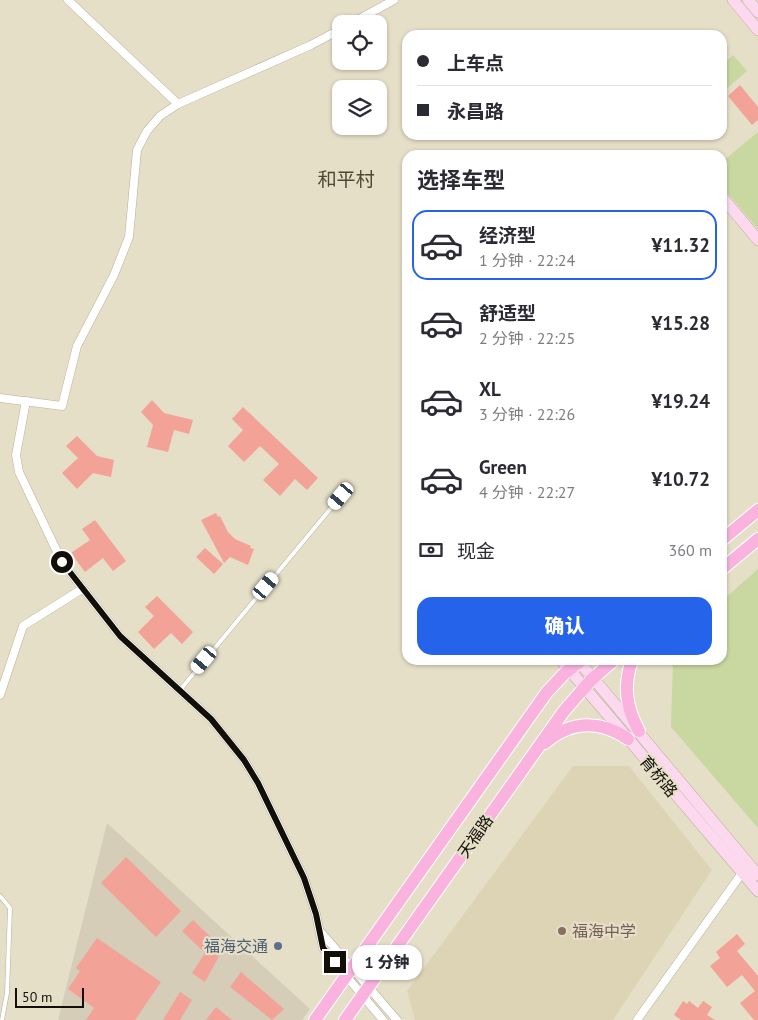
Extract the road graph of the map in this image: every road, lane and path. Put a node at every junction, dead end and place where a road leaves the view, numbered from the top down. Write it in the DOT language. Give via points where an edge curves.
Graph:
graph roads {
  1 [pos="68,0"];
  2 [pos="80,0"];
  3 [pos="394,0"];
  4 [pos="733,0"];
  5 [pos="748,0"];
  6 [pos="79,10"];
  7 [pos="757,10"];
  8 [pos="366,15"];
  9 [pos="758,30"];
  10 [pos="332,34"];
  11 [pos="178,104"];
  12 [pos="727,203"];
  13 [pos="758,240"];
  14 [pos="0,398"];
  15 [pos="26,401"];
  16 [pos="341,496"];
  17 [pos="758,510"];
  18 [pos="727,536"];
  19 [pos="758,539"];
  20 [pos="727,565"];
  21 [pos="82,589"];
  22 [pos="565,665"];
  23 [pos="575,665"];
  24 [pos="583,665"];
  25 [pos="608,665"];
  26 [pos="631,665"];
  27 [pos="569,670"];
  28 [pos="594,678"];
  29 [pos="584,688"];
  30 [pos="180,690"];
  31 [pos="0,695"];
  32 [pos="639,731"];
  33 [pos="628,739"];
  34 [pos="536,751"];
  35 [pos="742,873"];
  36 [pos="758,875"];
  37 [pos="758,892"];
  38 [pos="0,896"];
  39 [pos="349,972"];
  40 [pos="365,992"];
  41 [pos="2,1020"];
  42 [pos="315,1020"];
  43 [pos="345,1020"];
  44 [pos="383,1020"];
  45 [pos="397,1020"];
  46 [pos="637,1020"];
  1 -- 6 [label="street"];
  2 -- 6 [label="street"];
  3 -- 8 [label="street"];
  4 -- 9 [label="street"];
  5 -- 7 [label="street"];
  6 -- 11 [label="street"];
  10 -- 11 [label="street"];
  11 -- 15 [label="street" via="160,116 137,150 129,237 114,275 77,346 62,406"];
  12 -- 13 [label="street"];
  14 -- 15 [label="street"];
  15 -- 21 [label="street" via="16,455 19,472 54,546"];
  16 -- 30 [label="lane"];
  17 -- 18 [label="main road"];
  19 -- 20 [label="main road"];
  21 -- 30 [label="street" via="120,636"];
  21 -- 31 [label="street" via="23,626"];
  22 -- 27 [label="street, 育桥路"];
  23 -- 27 [label="main road, 天福路"];
  24 -- 28 [label="street, 育桥路"];
  25 -- 28 [label="main road, 天福路"];
  26 -- 32 [label="main road" via="626,687 627,704"];
  27 -- 29 [label="street, 育桥路"];
  27 -- 39 [label="main road, 天福路" via="547,692"];
  28 -- 29 [label="main road, 天福路"];
  28 -- 32 [label="street, 育桥路"];
  29 -- 33 [label="street, 育桥路"];
  29 -- 34 [label="main road, 天福路"];
  30 -- 39 [label="street" via="228,739 254,775 304,878 320,930"];
  32 -- 36 [label="street, 育桥路"];
  33 -- 34 [label="main road" via="615,730 589,724 562,732"];
  33 -- 35 [label="street, 育桥路"];
  34 -- 40 [label="main road, 天福路"];
  35 -- 37 [label="street, 育桥路"];
  35 -- 46 [label="street"];
  38 -- 41 [label="lane" via="10,908 8,993"];
  39 -- 40 [label="street"];
  39 -- 42 [label="main road, 天福路"];
  40 -- 43 [label="main road, 天福路"];
  40 -- 44 [label="street"];
  40 -- 45 [label="street"];
}
